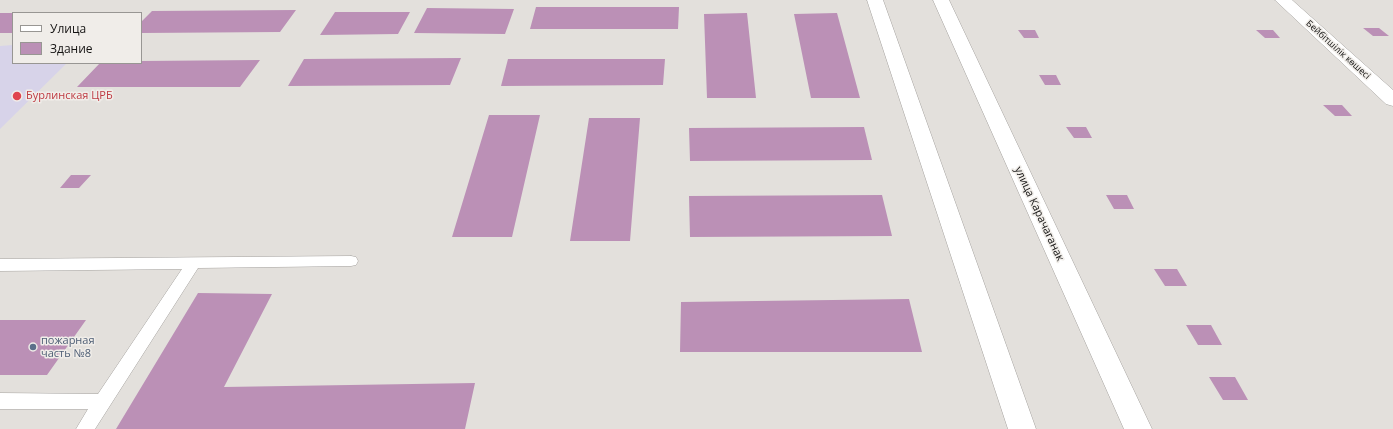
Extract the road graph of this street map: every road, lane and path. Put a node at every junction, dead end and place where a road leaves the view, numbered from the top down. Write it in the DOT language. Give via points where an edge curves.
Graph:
graph roads {
  1 [pos="875,0"];
  2 [pos="940,0"];
  3 [pos="1283,0"];
  4 [pos="1393,100"];
  5 [pos="351,261"];
  6 [pos="194,263"];
  7 [pos="0,265"];
  8 [pos="0,401"];
  9 [pos="102,402"];
  10 [pos="85,429"];
  11 [pos="1022,429"];
  12 [pos="1138,429"];
  1 -- 11 [label="street"];
  2 -- 12 [label="street, улица Карачаганак"];
  3 -- 4 [label="street, Бейбітшілік көшесі"];
  5 -- 6 [label="lane"];
  6 -- 7 [label="lane"];
  6 -- 9 [label="lane"];
  8 -- 9 [label="lane"];
  9 -- 10 [label="lane"];
}
